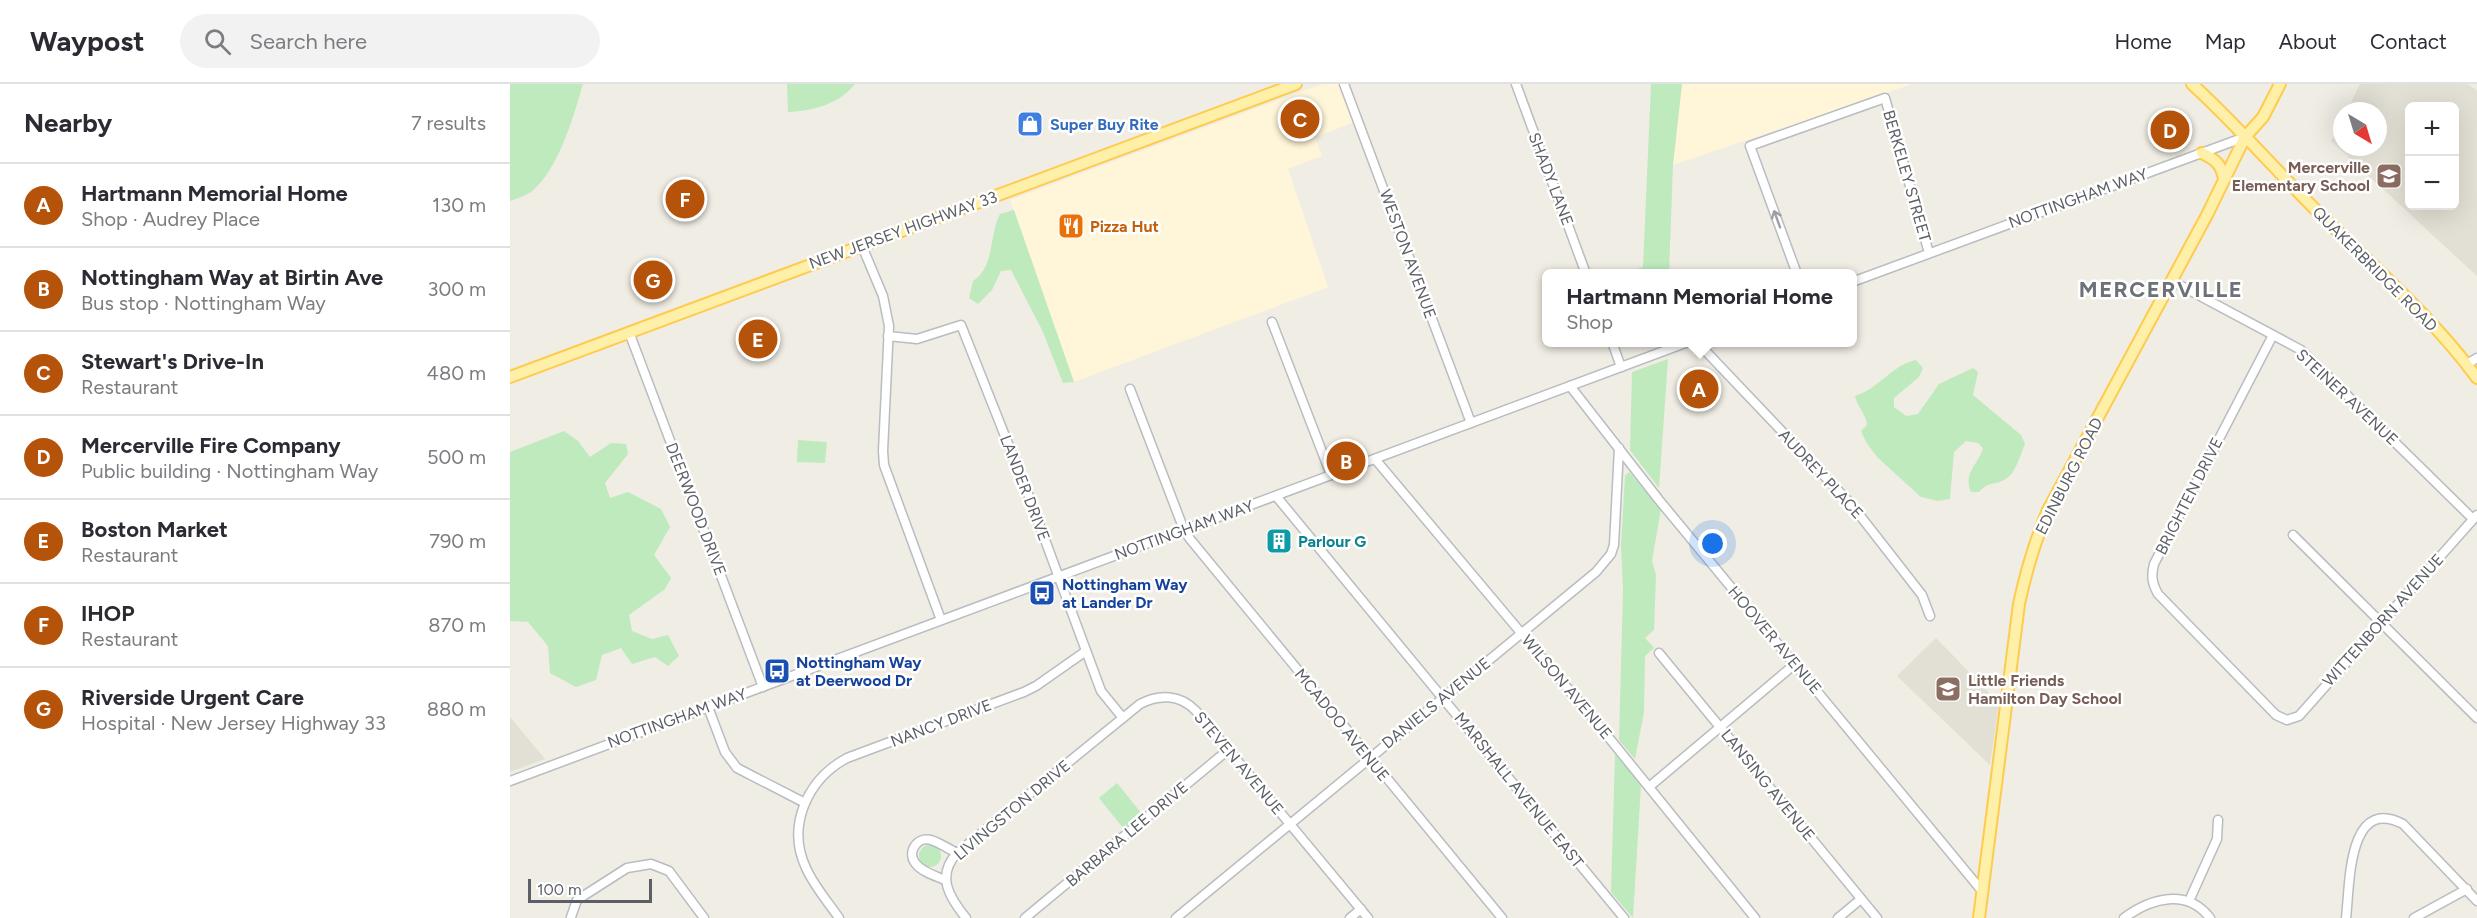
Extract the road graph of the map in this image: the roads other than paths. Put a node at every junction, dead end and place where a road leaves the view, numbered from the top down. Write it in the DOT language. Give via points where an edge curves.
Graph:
graph roads {
  1 [pos="1296,84"];
  2 [pos="1344,84"];
  3 [pos="1516,84"];
  4 [pos="2192,84"];
  5 [pos="2280,84"];
  6 [pos="2245,137"];
  7 [pos="2202,153"];
  8 [pos="2224,179"];
  9 [pos="862,246"];
  10 [pos="1929,253"];
  11 [pos="1585,269"];
  12 [pos="1796,269"];
  13 [pos="1857,280"];
  14 [pos="2172,281"];
  15 [pos="1272,322"];
  16 [pos="629,332"];
  17 [pos="2273,335"];
  18 [pos="888,336"];
  19 [pos="1614,347"];
  20 [pos="1675,347"];
  21 [pos="1702,347"];
  22 [pos="2477,358"];
  23 [pos="2467,364"];
  24 [pos="1621,367"];
  25 [pos="510,377"];
  26 [pos="2477,378"];
  27 [pos="1570,386"];
  28 [pos="1130,389"];
  29 [pos="1471,423"];
  30 [pos="1619,448"];
  31 [pos="1375,459"];
  32 [pos="1331,475"];
  33 [pos="1276,496"];
  34 [pos="2475,517"];
  35 [pos="1184,530"];
  36 [pos="2293,535"];
  37 [pos="1059,577"];
  38 [pos="1930,616"];
  39 [pos="941,621"];
  40 [pos="2381,621"];
  41 [pos="1522,633"];
  42 [pos="1086,651"];
  43 [pos="1659,653"];
  44 [pos="1795,664"];
  45 [pos="763,687"];
  46 [pos="1443,698"];
  47 [pos="708,707"];
  48 [pos="1123,718"];
  49 [pos="2477,718"];
  50 [pos="2287,720"];
  51 [pos="1720,727"];
  52 [pos="1228,750"];
  53 [pos="1369,758"];
  54 [pos="510,781"];
  55 [pos="1649,787"];
  56 [pos="804,803"];
  57 [pos="2218,820"];
  58 [pos="1290,823"];
  59 [pos="957,853"];
  60 [pos="945,880"];
  61 [pos="2467,889"];
  62 [pos="1983,891"];
  63 [pos="1861,899"];
  64 [pos="2189,901"];
  65 [pos="2477,901"];
  66 [pos="1361,909"];
  67 [pos="571,917"];
  68 [pos="704,918"];
  69 [pos="839,918"];
  70 [pos="966,918"];
  71 [pos="1025,918"];
  72 [pos="1176,918"];
  73 [pos="1350,918"];
  74 [pos="1368,918"];
  75 [pos="1502,918"];
  76 [pos="1624,918"];
  77 [pos="1755,918"];
  78 [pos="1838,918"];
  79 [pos="1877,918"];
  80 [pos="1979,918"];
  81 [pos="2124,918"];
  82 [pos="2210,918"];
  83 [pos="2346,918"];
  84 [pos="2414,918"];
  1 -- 9 [label="main road, NEW JERSEY HIGHWAY 33"];
  2 -- 29 [label="street, WESTON AVENUE"];
  3 -- 11 [label="street, SHADY LANE"];
  4 -- 6 [label="main road, QUAKERBRIDGE ROAD"];
  5 -- 6 [label="main road, NOTTINGHAM WAY" via="2263,117"];
  6 -- 7 [label="street, NOTTINGHAM WAY"];
  6 -- 8 [label="main road, EDINBURG ROAD"];
  6 -- 23 [label="main road, QUAKERBRIDGE ROAD"];
  7 -- 8 [label="main road" via="2222,166"];
  7 -- 10 [label="street, NOTTINGHAM WAY"];
  8 -- 14 [label="main road, EDINBURG ROAD"];
  9 -- 16 [label="main road, NEW JERSEY HIGHWAY 33"];
  9 -- 18 [label="street" via="883,296"];
  12 -- 10 [label="street, BERKELEY STREET, one-way" via="1750,146 1885,98"];
  10 -- 13 [label="street, NOTTINGHAM WAY"];
  14 -- 17 [label="street, STEINER AVENUE"];
  14 -- 62 [label="main road, EDINBURG ROAD" via="2048,510 2031,555 2019,604"];
  15 -- 32 [label="street"];
  16 -- 25 [label="main road, NEW JERSEY HIGHWAY 33"];
  16 -- 45 [label="street, DEERWOOD DRIVE"];
  17 -- 34 [label="street, STEINER AVENUE" via="2301,350"];
  17 -- 50 [label="street, BRIGHTEN DRIVE" via="2151,575 2158,594 2276,715"];
  18 -- 37 [label="street, LANDER DRIVE" via="917,339 961,325"];
  18 -- 39 [label="street" via="884,465"];
  19 -- 24 [label="street"];
  20 -- 24 [label="street, NOTTINGHAM WAY"];
  21 -- 38 [label="street, AUDREY PLACE" via="1851,504 1922,595"];
  22 -- 23 [label="street"];
  23 -- 26 [label="main road, QUAKERBRIDGE ROAD"];
  24 -- 27 [label="street, NOTTINGHAM WAY"];
  27 -- 29 [label="street, NOTTINGHAM WAY"];
  27 -- 30 [label="street, HOOVER AVENUE"];
  28 -- 35 [label="street, MCADOO AVENUE"];
  29 -- 31 [label="street, NOTTINGHAM WAY"];
  30 -- 41 [label="street, DANIELS AVENUE" via="1611,554 1596,572"];
  30 -- 44 [label="street, HOOVER AVENUE"];
  31 -- 32 [label="street, NOTTINGHAM WAY"];
  31 -- 41 [label="street, WILSON AVENUE"];
  32 -- 33 [label="street, NOTTINGHAM WAY"];
  33 -- 35 [label="street, NOTTINGHAM WAY"];
  33 -- 46 [label="street, MARSHALL AVENUE EAST"];
  34 -- 40 [label="street, WITTENBORN AVENUE"];
  35 -- 37 [label="street, NOTTINGHAM WAY"];
  35 -- 53 [label="street, MCADOO AVENUE"];
  36 -- 40 [label="street"];
  37 -- 39 [label="street, NOTTINGHAM WAY"];
  37 -- 42 [label="street, LANDER DRIVE"];
  39 -- 45 [label="street, NOTTINGHAM WAY"];
  40 -- 49 [label="street"];
  40 -- 50 [label="street, WITTENBORN AVENUE" via="2298,716"];
  41 -- 46 [label="street, DANIELS AVENUE"];
  41 -- 55 [label="street, WILSON AVENUE"];
  42 -- 48 [label="street, LANDER DRIVE" via="1101,691"];
  42 -- 56 [label="street, NANCY DRIVE" via="1024,692 837,764 818,781"];
  43 -- 51 [label="street, LANSING AVENUE"];
  44 -- 51 [label="street"];
  44 -- 62 [label="street, HOOVER AVENUE"];
  45 -- 47 [label="street, NOTTINGHAM WAY"];
  46 -- 53 [label="street, DANIELS AVENUE"];
  46 -- 76 [label="street, MARSHALL AVENUE EAST"];
  47 -- 54 [label="street, NOTTINGHAM WAY"];
  47 -- 56 [label="street" via="725,752 737,768"];
  48 -- 52 [label="street, STEVEN AVENUE" via="1149,699 1176,698 1191,705"];
  48 -- 59 [label="street, LIVINGSTON DRIVE"];
  51 -- 55 [label="street"];
  51 -- 63 [label="street, LANSING AVENUE"];
  52 -- 58 [label="street, STEVEN AVENUE"];
  52 -- 71 [label="street, BARBARA LEE DRIVE"];
  53 -- 58 [label="street, DANIELS AVENUE"];
  53 -- 75 [label="street, MCADOO AVENUE"];
  55 -- 77 [label="street, WILSON AVENUE"];
  56 -- 69 [label="street" via="799,827 801,853 812,879"];
  57 -- 64 [label="street" via="2217,839"];
  58 -- 66 [label="street, STEVEN AVENUE"];
  58 -- 72 [label="street, DANIELS AVENUE"];
  59 -- 60 [label="street, LIVINGSTON DRIVE"];
  59 -- 60 [label="street" via="925,839 913,849 916,864"];
  60 -- 70 [label="street, LIVINGSTON DRIVE" via="954,903"];
  61 -- 65 [label="street"];
  61 -- 83 [label="street" via="2403,824 2378,819 2364,827 2356,840"];
  61 -- 84 [label="street"];
  62 -- 80 [label="main road, EDINBURG ROAD"];
  63 -- 78 [label="street"];
  63 -- 79 [label="street, LANSING AVENUE"];
  64 -- 81 [label="street" via="2161,900"];
  64 -- 82 [label="street"];
  66 -- 73 [label="street"];
  66 -- 74 [label="street, STEVEN AVENUE"];
  67 -- 68 [label="street" via="577,900 627,868 644,863 669,871"];
}
